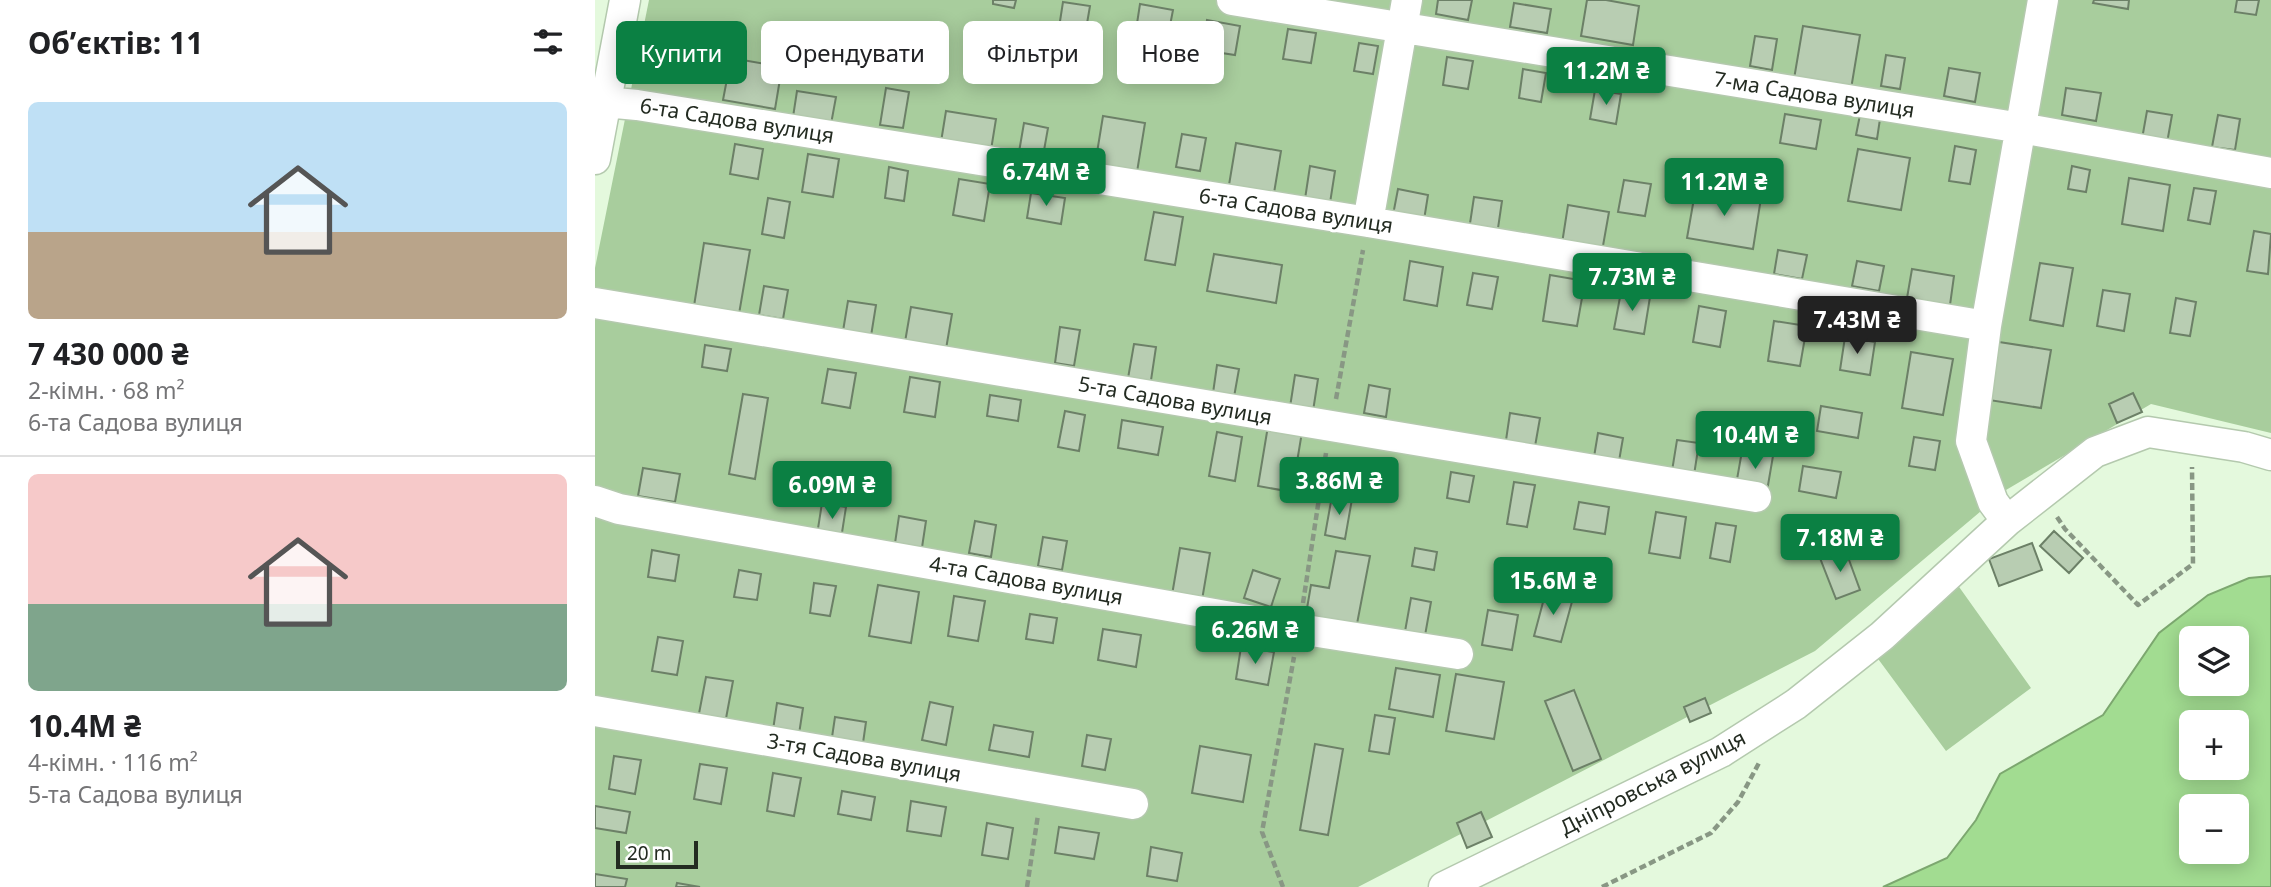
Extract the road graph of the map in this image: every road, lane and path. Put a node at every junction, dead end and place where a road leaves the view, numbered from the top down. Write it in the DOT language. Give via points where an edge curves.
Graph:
graph roads {
  1 [pos="625,0"];
  2 [pos="1232,0"];
  3 [pos="1407,0"];
  4 [pos="2043,0"];
  5 [pos="1402,29"];
  6 [pos="605,102"];
  7 [pos="2021,128"];
  8 [pos="595,159"];
  9 [pos="2271,173"];
  10 [pos="1368,222"];
  11 [pos="595,303"];
  12 [pos="1986,326"];
  13 [pos="1330,428"];
  14 [pos="2192,438"];
  15 [pos="2271,455"];
  16 [pos="2042,493"];
  17 [pos="1756,497"];
  18 [pos="595,501"];
  19 [pos="2007,521"];
  20 [pos="1299,629"];
  21 [pos="1458,654"];
  22 [pos="595,711"];
  23 [pos="1767,722"];
  24 [pos="1042,789"];
  25 [pos="1133,804"];
  26 [pos="1027,887"];
  27 [pos="1283,887"];
  28 [pos="1444,887"];
  29 [pos="1602,887"];
  1 -- 6 [label="street"];
  2 -- 5 [label="street, 7-ма Садова вулиця"];
  3 -- 5 [label="street"];
  4 -- 7 [label="street"];
  5 -- 7 [label="street, 7-ма Садова вулиця"];
  5 -- 10 [label="street"];
  6 -- 8 [label="street"];
  6 -- 10 [label="street, 6-та Садова вулиця"];
  7 -- 9 [label="street, 7-ма Садова вулиця"];
  7 -- 12 [label="street"];
  10 -- 12 [label="street, 6-та Садова вулиця"];
  10 -- 13 [label="path"];
  11 -- 13 [label="street, 5-та Садова вулиця"];
  12 -- 19 [label="street" via="1972,441 1993,502"];
  13 -- 17 [label="street, 5-та Садова вулиця"];
  13 -- 20 [label="path"];
  14 -- 15 [label="street, Дніпровська вулиця"];
  14 -- 16 [label="street, Дніпровська вулиця" via="2148,432 2095,452"];
  14 -- 16 [label="path" via="2193,564 2137,605 2064,528"];
  16 -- 19 [label="street, Дніпровська вулиця"];
  18 -- 20 [label="street, 4-та Садова вулиця"];
  19 -- 23 [label="street, Дніпровська вулиця" via="1882,636"];
  20 -- 21 [label="street, 4-та Садова вулиця"];
  20 -- 27 [label="path" via="1262,832"];
  22 -- 24 [label="street, 3-тя Садова вулиця"];
  23 -- 28 [label="street, Дніпровська вулиця" via="1721,752"];
  23 -- 29 [label="path" via="1759,765 1738,802 1711,833"];
  24 -- 25 [label="street, 3-тя Садова вулиця"];
  24 -- 26 [label="path"];
}
